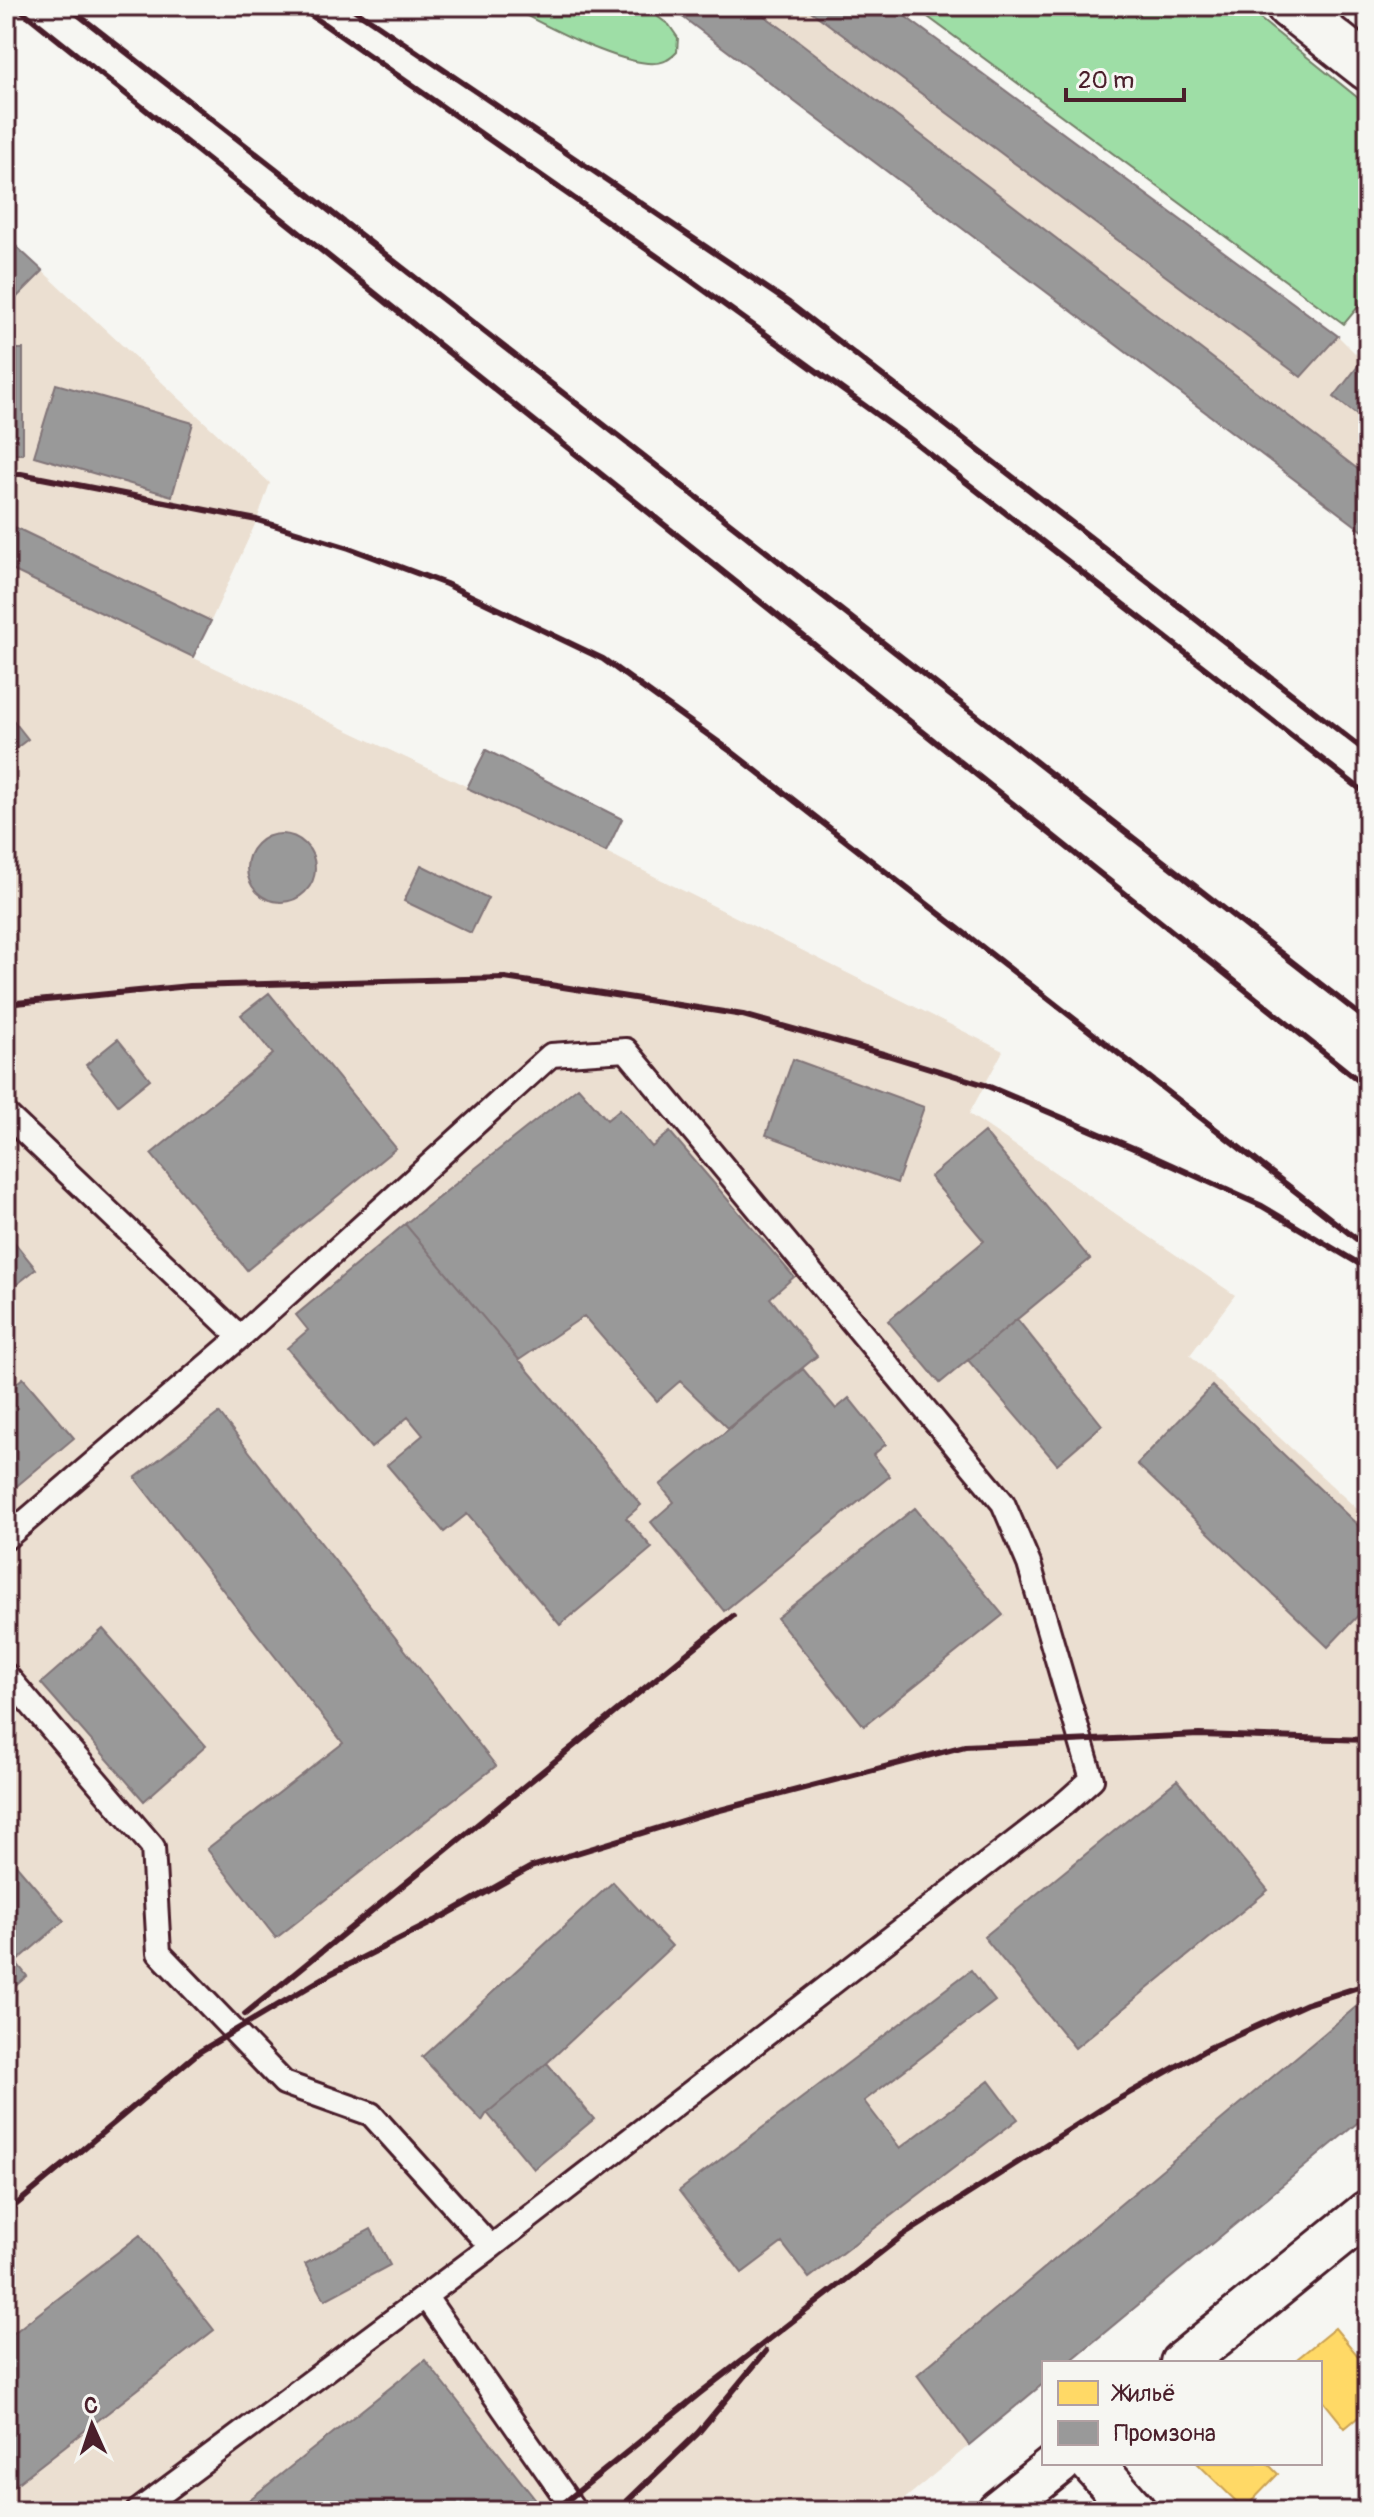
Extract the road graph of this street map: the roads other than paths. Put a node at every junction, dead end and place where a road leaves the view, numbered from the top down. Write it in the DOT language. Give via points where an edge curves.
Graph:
graph roads {
  1 [pos="1289,6"];
  2 [pos="1368,68"];
  3 [pos="6,1114"];
  4 [pos="240,1337"];
  5 [pos="6,1538"];
  6 [pos="6,1675"];
  7 [pos="1368,2212"];
  8 [pos="491,2247"];
  9 [pos="425,2296"];
  10 [pos="1184,2361"];
  11 [pos="1056,2465"];
  12 [pos="1094,2465"];
  13 [pos="138,2511"];
  14 [pos="575,2511"];
  15 [pos="999,2511"];
  16 [pos="1134,2511"];
  1 -- 2 [label="street"];
  3 -- 4 [label="lane"];
  4 -- 5 [label="lane"];
  4 -- 8 [label="lane" via="551,1055 626,1050 1003,1503 1029,1564 1092,1779"];
  6 -- 8 [label="lane" via="153,1847 159,1953 284,2083 371,2114"];
  7 -- 10 [label="street"];
  8 -- 9 [label="lane"];
  9 -- 13 [label="lane"];
  9 -- 14 [label="lane"];
  11 -- 15 [label="street"];
  12 -- 16 [label="street"];
}
